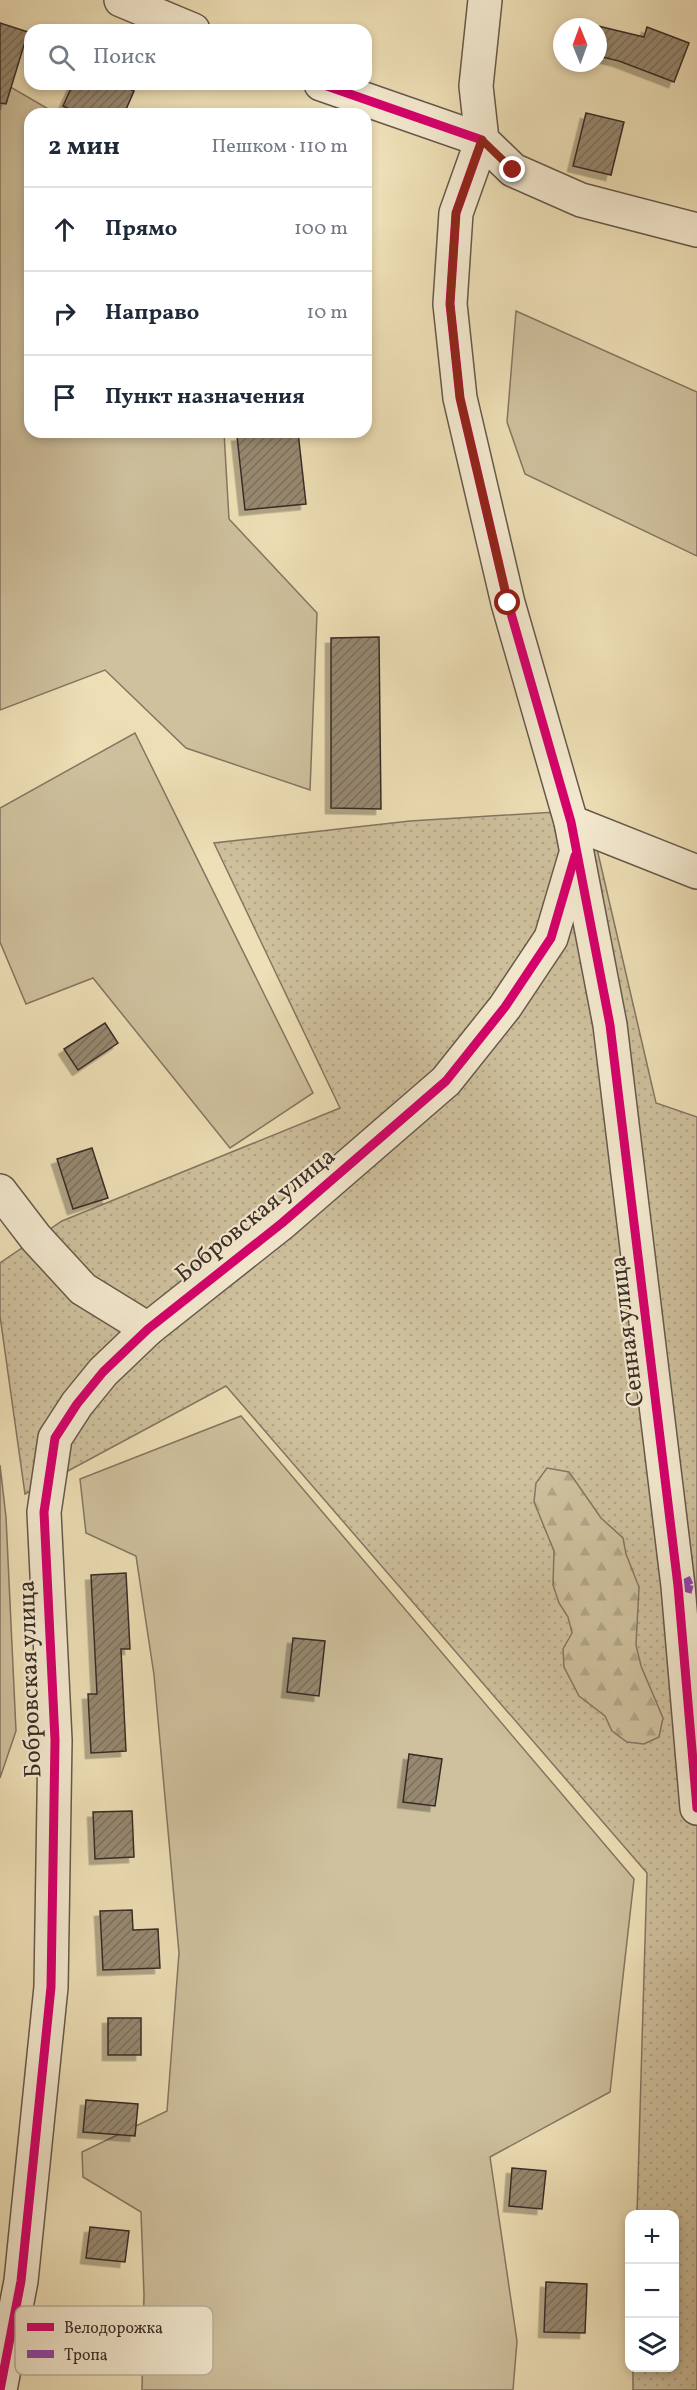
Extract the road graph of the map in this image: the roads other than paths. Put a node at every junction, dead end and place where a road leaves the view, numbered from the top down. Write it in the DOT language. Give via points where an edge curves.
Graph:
graph roads {
  1 [pos="121,0"];
  2 [pos="485,0"];
  3 [pos="179,24"];
  4 [pos="338,90"];
  5 [pos="482,140"];
  6 [pos="697,230"];
  7 [pos="573,837"];
  8 [pos="697,872"];
  9 [pos="0,1191"];
  10 [pos="148,1329"];
  11 [pos="697,1808"];
  12 [pos="16,2306"];
  13 [pos="15,2312"];
  14 [pos="0,2390"];
  1 -- 3 [label="street"];
  2 -- 5 [label="street" via="476,86"];
  4 -- 5 [label="street"];
  5 -- 6 [label="street" via="513,170 581,200"];
  5 -- 7 [label="street, Сенная улица" via="456,213 450,304 460,398 508,603"];
  7 -- 8 [label="street"];
  7 -- 10 [label="street, Бобровская улица" via="552,938 447,1081 282,1223"];
  7 -- 11 [label="street, Сенная улица" via="610,1025 678,1586"];
  9 -- 10 [label="street" via="82,1289"];
  10 -- 12 [label="street, Бобровская улица" via="103,1372 55,1438 44,1512 55,1740 51,1987"];
  13 -- 14 [label="street, Бобровская улица"];
}
